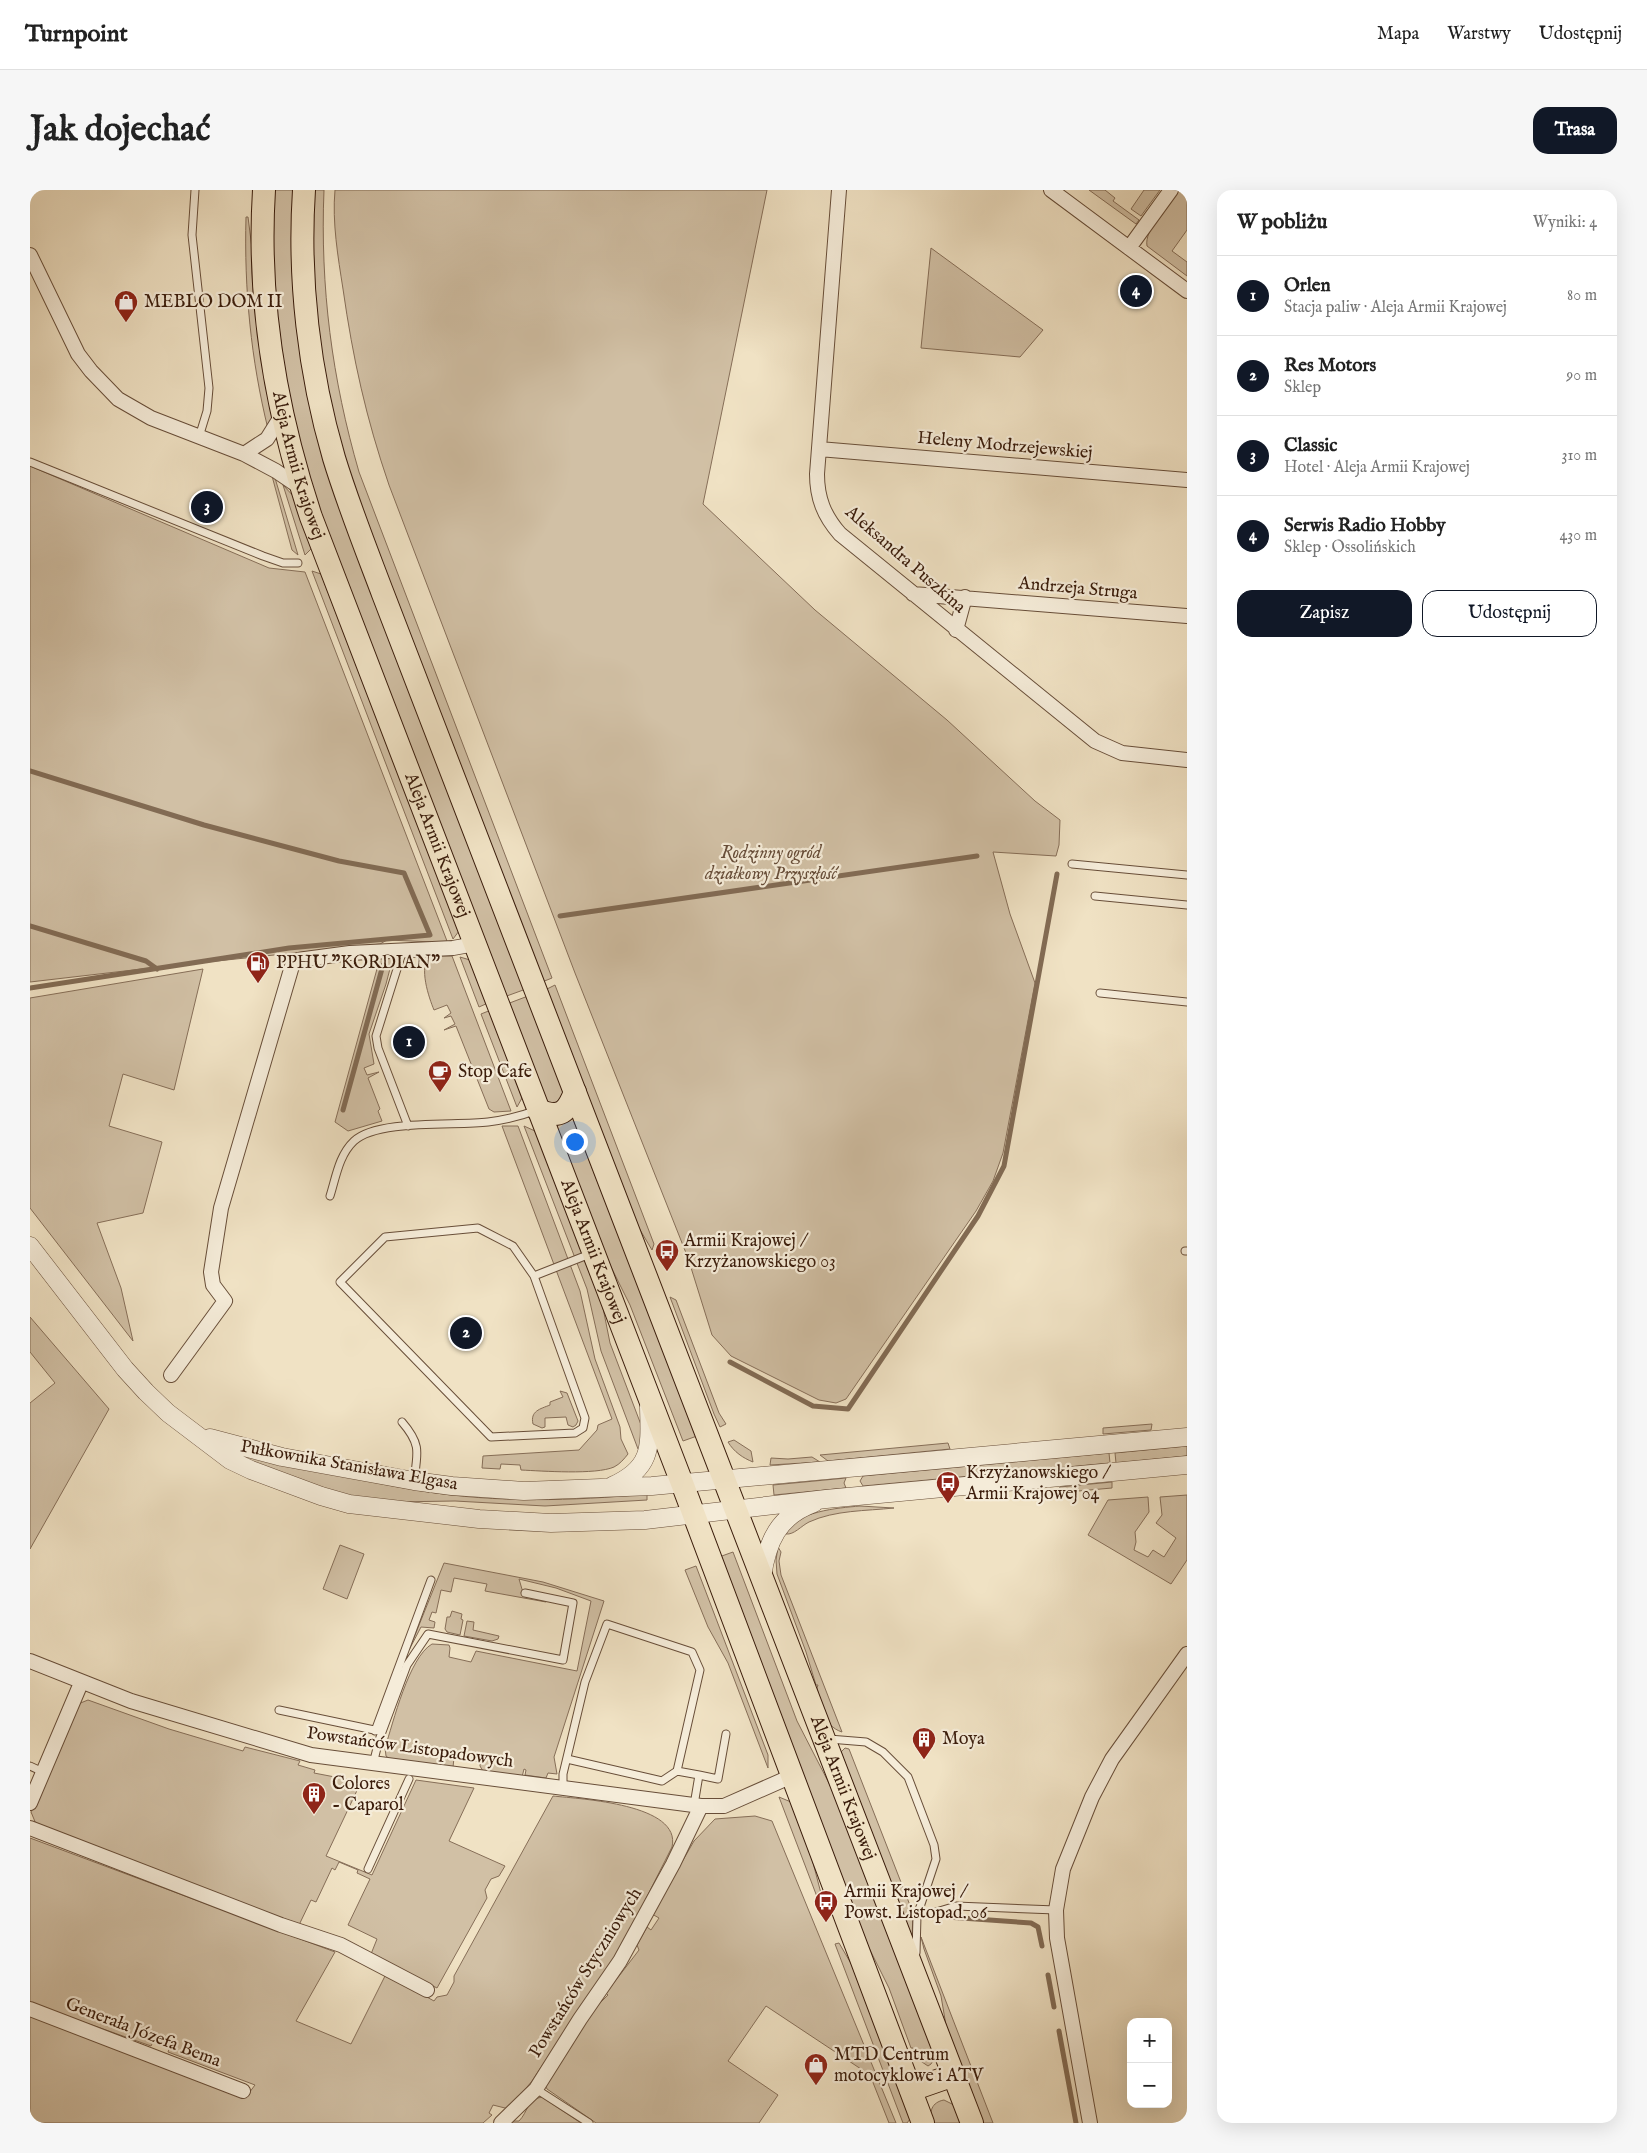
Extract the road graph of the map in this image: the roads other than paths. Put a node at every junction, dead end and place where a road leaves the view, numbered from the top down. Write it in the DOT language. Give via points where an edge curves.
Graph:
graph roads {
  1 [pos="195,190"];
  2 [pos="264,190"];
  3 [pos="304,190"];
  4 [pos="839,190"];
  5 [pos="1051,190"];
  6 [pos="1171,190"];
  7 [pos="1129,248"];
  8 [pos="30,255"];
  9 [pos="1187,291"];
  10 [pos="282,415"];
  11 [pos="199,437"];
  12 [pos="819,449"];
  13 [pos="244,454"];
  14 [pos="30,462"];
  15 [pos="1187,480"];
  16 [pos="301,488"];
  17 [pos="298,563"];
  18 [pos="913,594"];
  19 [pos="965,597"];
  20 [pos="1187,616"];
  21 [pos="956,630"];
  22 [pos="1187,760"];
  23 [pos="1072,864"];
  24 [pos="1187,875"];
  25 [pos="1095,896"];
  26 [pos="1187,905"];
  27 [pos="475,944"];
  28 [pos="403,950"];
  29 [pos="1100,993"];
  30 [pos="1187,1002"];
  31 [pos="575,1092"];
  32 [pos="538,1110"];
  33 [pos="408,1126"];
  34 [pos="330,1196"];
  35 [pos="30,1246"];
  36 [pos="593,1253"];
  37 [pos="534,1276"];
  38 [pos="172,1375"];
  39 [pos="648,1397"];
  40 [pos="402,1422"];
  41 [pos="198,1434"];
  42 [pos="1187,1437"];
  43 [pos="1187,1465"];
  44 [pos="868,1466"];
  45 [pos="723,1478"];
  46 [pos="414,1481"];
  47 [pos="682,1483"];
  48 [pos="605,1489"];
  49 [pos="865,1496"];
  50 [pos="826,1499"];
  51 [pos="735,1509"];
  52 [pos="694,1515"];
  53 [pos="431,1580"];
  54 [pos="762,1580"];
  55 [pos="525,1593"];
  56 [pos="1187,1654"];
  57 [pos="30,1661"];
  58 [pos="81,1683"];
  59 [pos="279,1710"];
  60 [pos="379,1731"];
  61 [pos="726,1734"];
  62 [pos="824,1739"];
  63 [pos="567,1759"];
  64 [pos="373,1764"];
  65 [pos="37,1769"];
  66 [pos="677,1771"];
  67 [pos="698,1775"];
  68 [pos="792,1776"];
  69 [pos="409,1779"];
  70 [pos="563,1788"];
  71 [pos="30,1803"];
  72 [pos="697,1805"];
  73 [pos="30,1828"];
  74 [pos="368,1868"];
  75 [pos="1056,1910"];
  76 [pos="936,1912"];
  77 [pos="914,1974"];
  78 [pos="427,1990"];
  79 [pos="30,2009"];
  80 [pos="954,2075"];
  81 [pos="536,2089"];
  82 [pos="911,2090"];
  83 [pos="243,2092"];
  84 [pos="501,2123"];
  85 [pos="589,2123"];
  86 [pos="923,2123"];
  87 [pos="972,2123"];
  88 [pos="1090,2123"];
  1 -- 11 [label="lane" via="192,235 209,388 207,411"];
  2 -- 10 [label="main road, Aleja Armii Krajowej" via="267,308"];
  3 -- 31 [label="main road, Aleja Armii Krajowej" via="303,250 308,323 317,385 334,457 383,594"];
  4 -- 12 [label="street, Aleksandra Puszkina"];
  5 -- 7 [label="street"];
  6 -- 7 [label="street"];
  7 -- 9 [label="street"];
  8 -- 11 [label="street" via="78,354 106,388 134,410"];
  10 -- 13 [label="street" via="267,440"];
  10 -- 16 [label="main road, Aleja Armii Krajowej"];
  11 -- 13 [label="street"];
  12 -- 15 [label="street, Heleny Modrzejewskiej"];
  12 -- 18 [label="street, Aleksandra Puszkina" via="817,487 831,524"];
  13 -- 16 [label="street"];
  14 -- 17 [label="lane" via="263,556 283,563"];
  16 -- 27 [label="main road, Aleja Armii Krajowej"];
  18 -- 19 [label="street, Andrzeja Struga"];
  18 -- 21 [label="street, Aleksandra Puszkina"];
  19 -- 20 [label="street, Andrzeja Struga"];
  19 -- 21 [label="street"];
  21 -- 22 [label="street, Aleksandra Puszkina" via="1095,741 1122,753"];
  23 -- 24 [label="lane"];
  25 -- 26 [label="lane"];
  27 -- 28 [label="street"];
  27 -- 32 [label="main road, Aleja Armii Krajowej"];
  28 -- 33 [label="lane" via="376,1036"];
  28 -- 38 [label="street" via="305,959 292,966 221,1208 211,1272 213,1285 225,1301"];
  29 -- 30 [label="lane"];
  31 -- 32 [label="main road" via="570,1106 561,1114"];
  31 -- 45 [label="main road, Aleja Armii Krajowej"];
  32 -- 33 [label="lane" via="518,1118 489,1122"];
  32 -- 36 [label="main road, Aleja Armii Krajowej"];
  33 -- 34 [label="lane" via="373,1130 354,1140 340,1161"];
  35 -- 41 [label="street, Pułkownika Stanisława Elgasa" via="125,1369 168,1413"];
  36 -- 37 [label="lane"];
  36 -- 39 [label="main road, Aleja Armii Krajowej"];
  37 -- 37 [label="lane" via="513,1246 478,1228 385,1237 340,1282 491,1438 574,1433 583,1428 585,1418"];
  39 -- 47 [label="main road, Aleja Armii Krajowej"];
  39 -- 48 [label="street" via="650,1438 645,1460 632,1476"];
  40 -- 46 [label="lane" via="417,1445"];
  41 -- 46 [label="street, Pułkownika Stanisława Elgasa" via="282,1457"];
  41 -- 52 [label="street, Pułkownika Stanisława Elgasa" via="230,1460 251,1470 313,1494 350,1504 470,1518 551,1523"];
  42 -- 44 [label="street"];
  43 -- 49 [label="street"];
  44 -- 45 [label="street"];
  44 -- 49 [label="street" via="850,1480 853,1489"];
  45 -- 47 [label="street"];
  45 -- 51 [label="main road, Aleja Armii Krajowej"];
  46 -- 48 [label="street, Pułkownika Stanisława Elgasa" via="524,1491"];
  47 -- 48 [label="street, Pułkownika Stanisława Elgasa"];
  47 -- 52 [label="main road, Aleja Armii Krajowej"];
  49 -- 50 [label="street"];
  50 -- 51 [label="street"];
  50 -- 54 [label="street" via="803,1507 778,1528 766,1555"];
  51 -- 52 [label="street"];
  51 -- 54 [label="main road, Aleja Armii Krajowej"];
  52 -- 68 [label="main road, Aleja Armii Krajowej"];
  53 -- 60 [label="lane"];
  54 -- 62 [label="main road, Aleja Armii Krajowej"];
  55 -- 60 [label="lane" via="573,1603 563,1660 428,1634 407,1665"];
  56 -- 75 [label="street" via="1112,1758 1092,1797 1064,1869"];
  57 -- 58 [label="street, Powstańców Listopadowych"];
  58 -- 64 [label="street, Powstańców Listopadowych" via="165,1712 310,1754"];
  58 -- 65 [label="street"];
  59 -- 60 [label="lane"];
  60 -- 64 [label="lane"];
  61 -- 67 [label="lane" via="718,1779"];
  62 -- 77 [label="main road, Aleja Armii Krajowej"];
  62 -- 77 [label="lane" via="866,1742 883,1752 908,1777 936,1858 918,1916"];
  63 -- 66 [label="lane" via="662,1781"];
  63 -- 66 [label="lane" via="585,1682 607,1624 692,1652 700,1670"];
  63 -- 70 [label="lane"];
  64 -- 70 [label="street, Powstańców Listopadowych"];
  65 -- 71 [label="street"];
  66 -- 67 [label="lane"];
  67 -- 72 [label="lane"];
  68 -- 72 [label="street, Powstańców Listopadowych" via="724,1806"];
  68 -- 82 [label="main road, Aleja Armii Krajowej"];
  69 -- 74 [label="lane"];
  70 -- 72 [label="street, Powstańców Listopadowych"];
  72 -- 81 [label="street, Powstańców Styczniowych" via="673,1864 626,1951"];
  73 -- 78 [label="street" via="281,1926 341,1946"];
  75 -- 76 [label="lane" via="956,1906"];
  75 -- 88 [label="street"];
  77 -- 80 [label="main road, Aleja Armii Krajowej"];
  79 -- 83 [label="street, Generała Józefa Bema"];
  80 -- 82 [label="main road"];
  80 -- 87 [label="main road, Aleja Armii Krajowej"];
  81 -- 84 [label="street, Powstańców Styczniowych"];
  81 -- 85 [label="lane"];
  82 -- 86 [label="main road, Aleja Armii Krajowej"];
}
